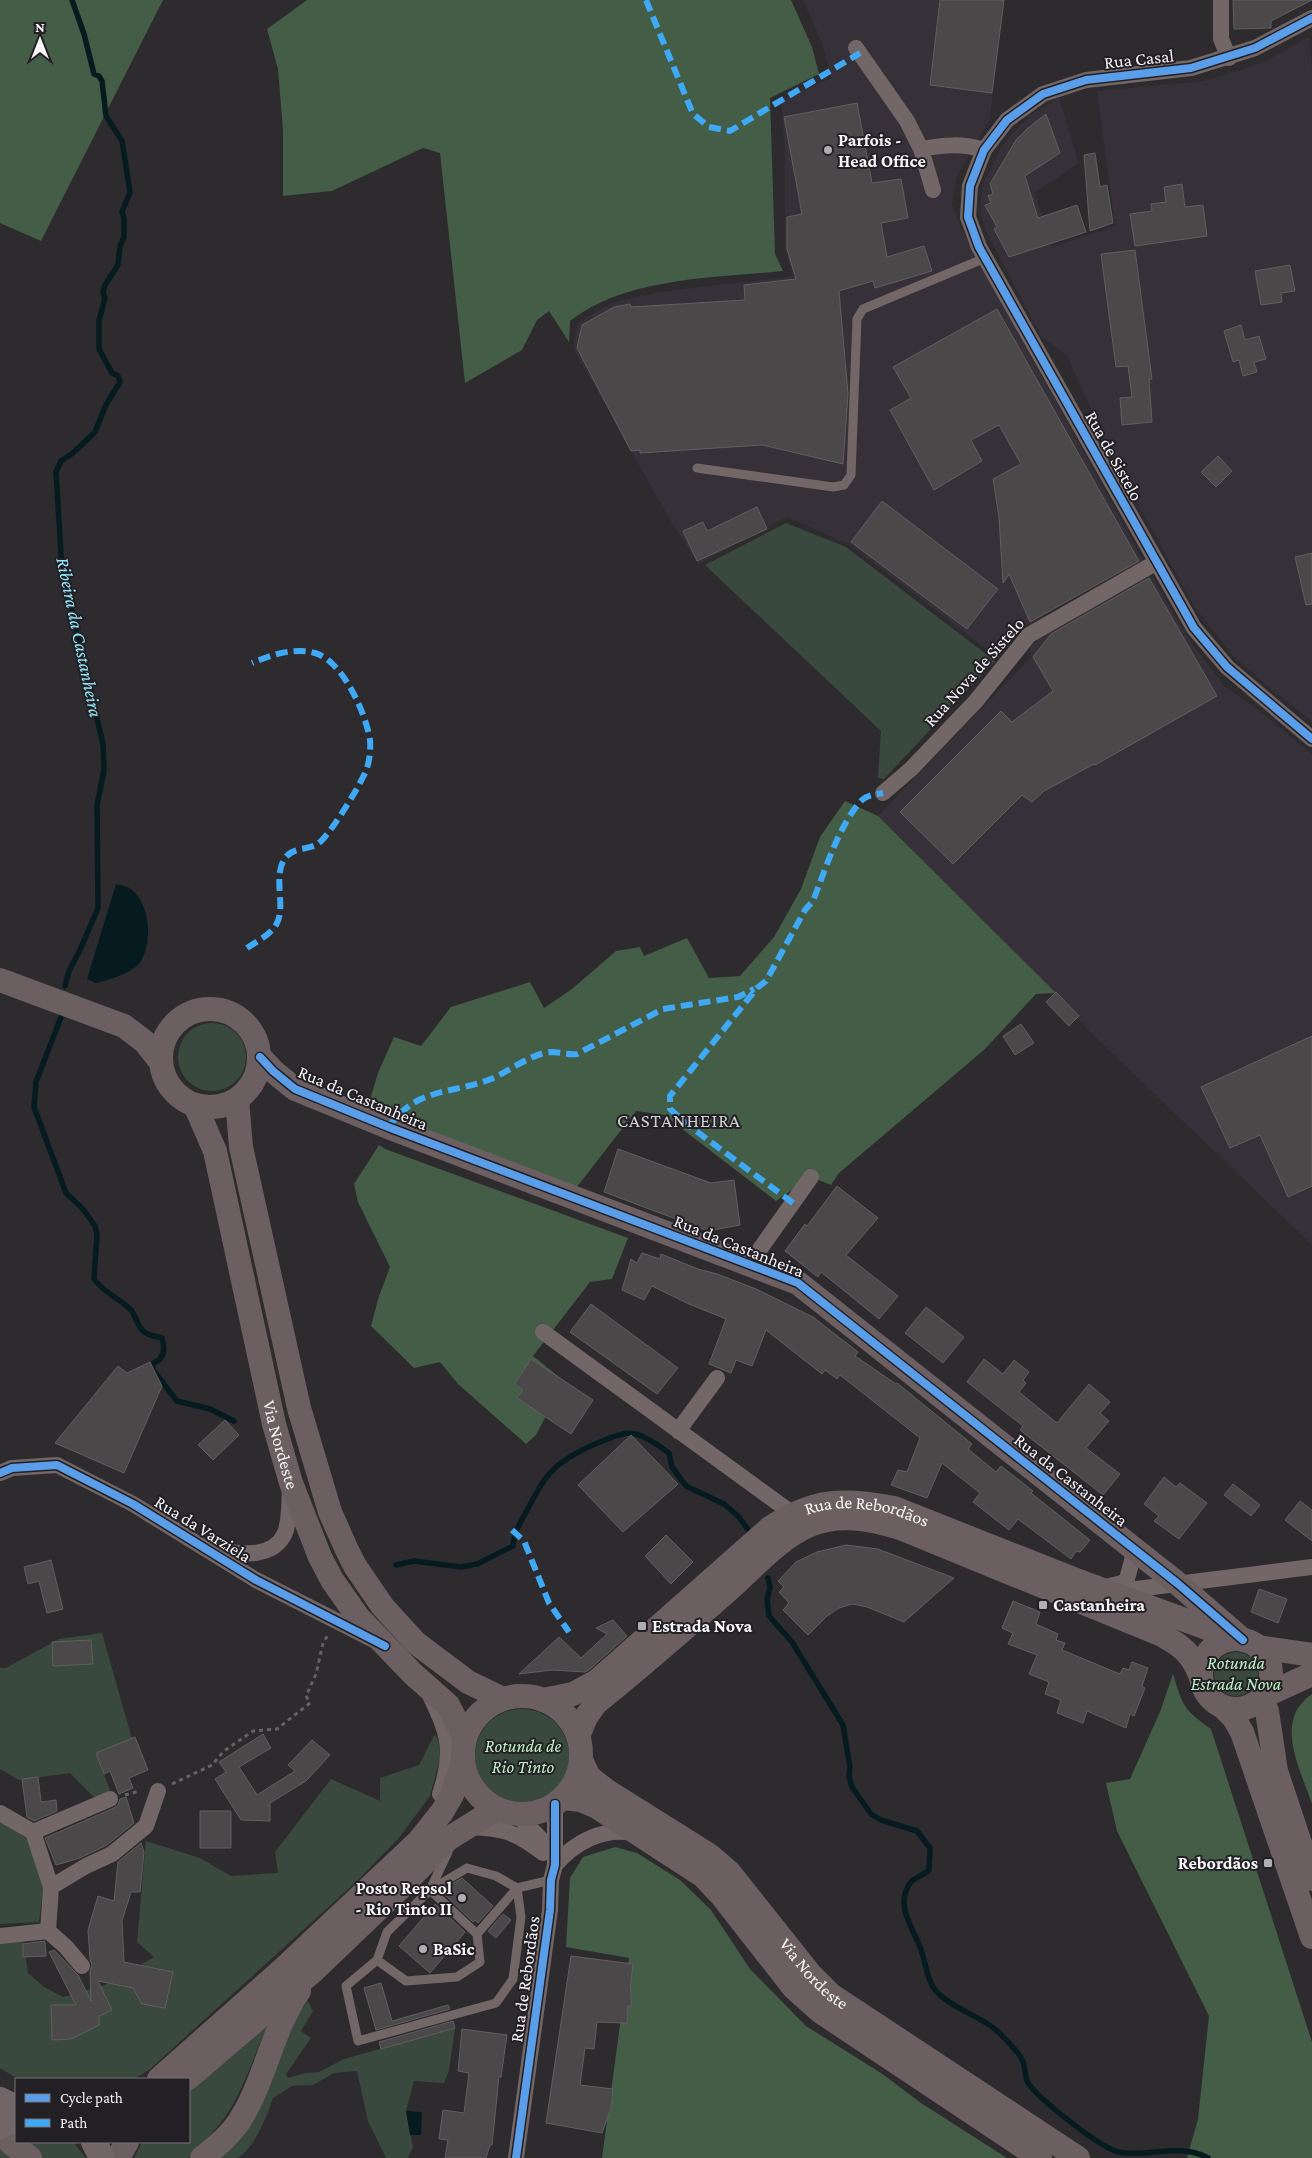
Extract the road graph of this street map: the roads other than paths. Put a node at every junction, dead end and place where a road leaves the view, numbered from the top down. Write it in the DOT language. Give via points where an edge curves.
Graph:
graph roads {
  1 [pos="1222,0"];
  2 [pos="1312,18"];
  3 [pos="856,48"];
  4 [pos="1228,58"];
  5 [pos="921,148"];
  6 [pos="984,150"];
  7 [pos="933,190"];
  8 [pos="985,258"];
  9 [pos="697,468"];
  10 [pos="1157,562"];
  11 [pos="1312,739"];
  12 [pos="883,793"];
  13 [pos="0,980"];
  14 [pos="176,1021"];
  15 [pos="124,1026"];
  16 [pos="260,1057"];
  17 [pos="160,1061"];
  18 [pos="295,1089"];
  19 [pos="240,1097"];
  20 [pos="195,1105"];
  21 [pos="811,1177"];
  22 [pos="750,1263"];
  23 [pos="543,1332"];
  24 [pos="717,1378"];
  25 [pos="678,1431"];
  26 [pos="0,1474"];
  27 [pos="291,1483"];
  28 [pos="793,1514"];
  29 [pos="206,1549"];
  30 [pos="1135,1550"];
  31 [pos="1312,1567"];
  32 [pos="1177,1583"];
  33 [pos="1106,1591"];
  34 [pos="1245,1642"];
  35 [pos="385,1646"];
  36 [pos="1312,1655"];
  37 [pos="1312,1674"];
  38 [pos="1200,1675"];
  39 [pos="425,1685"];
  40 [pos="1263,1697"];
  41 [pos="503,1699"];
  42 [pos="543,1700"];
  43 [pos="1223,1707"];
  44 [pos="578,1736"];
  45 [pos="463,1750"];
  46 [pos="581,1760"];
  47 [pos="158,1791"];
  48 [pos="110,1799"];
  49 [pos="559,1801"];
  50 [pos="0,1812"];
  51 [pos="508,1812"];
  52 [pos="460,1830"];
  53 [pos="33,1832"];
  54 [pos="639,1834"];
  55 [pos="543,1853"];
  56 [pos="401,1856"];
  57 [pos="553,1873"];
  58 [pos="1312,1879"];
  59 [pos="51,1887"];
  60 [pos="517,1888"];
  61 [pos="430,1890"];
  62 [pos="48,1931"];
  63 [pos="477,1934"];
  64 [pos="0,1936"];
  65 [pos="1312,1937"];
  66 [pos="378,1960"];
  67 [pos="82,1966"];
  68 [pos="311,1973"];
  69 [pos="160,2078"];
  70 [pos="188,2078"];
  71 [pos="0,2100"];
  72 [pos="15,2108"];
  73 [pos="19,2143"];
  74 [pos="94,2143"];
  75 [pos="126,2143"];
  76 [pos="30,2158"];
  77 [pos="102,2158"];
  78 [pos="118,2158"];
  79 [pos="202,2158"];
  80 [pos="516,2158"];
  81 [pos="1040,2158"];
  82 [pos="1078,2158"];
  1 -- 4 [label="street" via="1221,39"];
  2 -- 4 [label="street, Rua Casal" via="1255,48"];
  3 -- 5 [label="street" via="908,121"];
  4 -- 6 [label="street, Rua Casal" via="1191,68 1086,80 1043,94 1007,120"];
  5 -- 6 [label="street" via="946,144"];
  5 -- 7 [label="street"];
  6 -- 8 [label="street, Rua de Sistelo" via="970,186 968,217"];
  8 -- 9 [label="lane" via="863,309 857,319 851,475 844,485 833,488"];
  8 -- 10 [label="street, Rua de Sistelo"];
  10 -- 11 [label="street, Rua de Sistelo" via="1194,628 1227,667"];
  10 -- 12 [label="street, Rua Nova de Sistelo" via="1029,636 976,701 911,769"];
  13 -- 15 [label="main road"];
  14 -- 15 [label="main road"];
  14 -- 16 [label="main road" via="204,1008 236,1016 249,1027 257,1041"];
  14 -- 17 [label="main road" via="161,1046"];
  15 -- 17 [label="main road" via="145,1042"];
  16 -- 18 [label="main road, Rua da Castanheira"];
  16 -- 19 [label="main road" via="252,1084"];
  17 -- 20 [label="main road" via="163,1076 171,1089"];
  18 -- 19 [label="main road, Rua da Castanheira" via="268,1089"];
  18 -- 22 [label="main road, Rua da Castanheira"];
  19 -- 20 [label="main road" via="217,1106"];
  19 -- 41 [label="main road, Via Nordeste" via="241,1147 299,1408 330,1512 355,1566 383,1607 416,1643 468,1682"];
  20 -- 27 [label="main road, Via Nordeste" via="215,1151 274,1424"];
  21 -- 22 [label="street"];
  22 -- 30 [label="main road, Rua da Castanheira" via="798,1283"];
  23 -- 25 [label="street"];
  24 -- 25 [label="street"];
  25 -- 28 [label="street"];
  26 -- 29 [label="street, Rua da Varziela" via="12,1468 57,1465 134,1504"];
  27 -- 29 [label="street, Rua da Varziela" via="285,1533 277,1544 253,1554"];
  27 -- 35 [label="main road, Via Nordeste" via="332,1580 358,1617"];
  28 -- 33 [label="main road, Rua de Rebordãos" via="836,1501 894,1508"];
  28 -- 42 [label="main road, Rua de Rebordãos" via="770,1528 597,1681 573,1694"];
  29 -- 35 [label="street, Rua da Varziela" via="256,1580"];
  30 -- 32 [label="main road, Rua da Castanheira"];
  30 -- 33 [label="street" via="1127,1579"];
  31 -- 32 [label="street"];
  32 -- 33 [label="street"];
  32 -- 34 [label="main road, Rua da Castanheira"];
  33 -- 34 [label="main road, Rua de Rebordãos"];
  34 -- 36 [label="main road, Rua de Rebordãos"];
  34 -- 38 [label="main road" via="1221,1642 1210,1650"];
  34 -- 40 [label="main road" via="1267,1658 1271,1672 1269,1687"];
  35 -- 39 [label="main road, Via Nordeste"];
  37 -- 40 [label="main road"];
  38 -- 43 [label="main road" via="1207,1695"];
  38 -- 44 [label="main road, Rua de Rebordãos" via="1195,1661 1179,1644 1162,1635 900,1528 858,1518 833,1518 810,1525 783,1541 596,1703"];
  39 -- 45 [label="main road, Via Nordeste" via="448,1706"];
  39 -- 56 [label="street" via="444,1728 449,1746 449,1766 438,1798"];
  40 -- 43 [label="main road" via="1243,1708"];
  40 -- 58 [label="main road" via="1276,1772"];
  41 -- 42 [label="main road" via="526,1696"];
  41 -- 45 [label="main road" via="483,1710"];
  42 -- 44 [label="main road" via="566,1716"];
  43 -- 65 [label="main road" via="1242,1732"];
  44 -- 46 [label="main road"];
  45 -- 51 [label="main road" via="470,1784 478,1795"];
  45 -- 56 [label="main road" via="452,1795 442,1812"];
  46 -- 49 [label="main road" via="575,1781"];
  46 -- 82 [label="main road, Via Nordeste" via="589,1777 607,1791 709,1855 729,1872 810,1974 831,1995"];
  47 -- 59 [label="street" via="146,1826 112,1854"];
  48 -- 53 [label="street"];
  49 -- 51 [label="main road" via="537,1813"];
  49 -- 54 [label="main road, Via Nordeste" via="581,1800"];
  49 -- 57 [label="street, Rua de Rebordãos"];
  50 -- 53 [label="street"];
  51 -- 52 [label="main road"];
  51 -- 55 [label="street, Rua de Rebordãos" via="540,1838"];
  52 -- 55 [label="street" via="495,1828 517,1835"];
  52 -- 61 [label="lane"];
  52 -- 68 [label="main road"];
  53 -- 59 [label="street"];
  54 -- 57 [label="street" via="611,1832 589,1838 568,1851"];
  54 -- 81 [label="main road, Via Nordeste" via="703,1876 794,1988 821,2012"];
  55 -- 57 [label="street, Rua de Rebordãos"];
  56 -- 69 [label="main road" via="282,1970"];
  57 -- 60 [label="lane"];
  57 -- 80 [label="street, Rua de Rebordãos"];
  59 -- 62 [label="street"];
  60 -- 61 [label="lane" via="496,1876 467,1868"];
  60 -- 63 [label="lane"];
  60 -- 66 [label="lane" via="521,1917 513,1979 496,2003 358,2041 346,1986"];
  61 -- 63 [label="lane"];
  61 -- 66 [label="lane" via="387,1932"];
  62 -- 64 [label="street"];
  62 -- 67 [label="street"];
  63 -- 66 [label="lane" via="480,1962 457,1977 406,1982"];
  68 -- 70 [label="main road"];
  68 -- 79 [label="main road" via="280,2024 256,2088 238,2123"];
  71 -- 72 [label="main road"];
  73 -- 76 [label="main road"];
  74 -- 77 [label="main road"];
  75 -- 78 [label="main road"];
}
